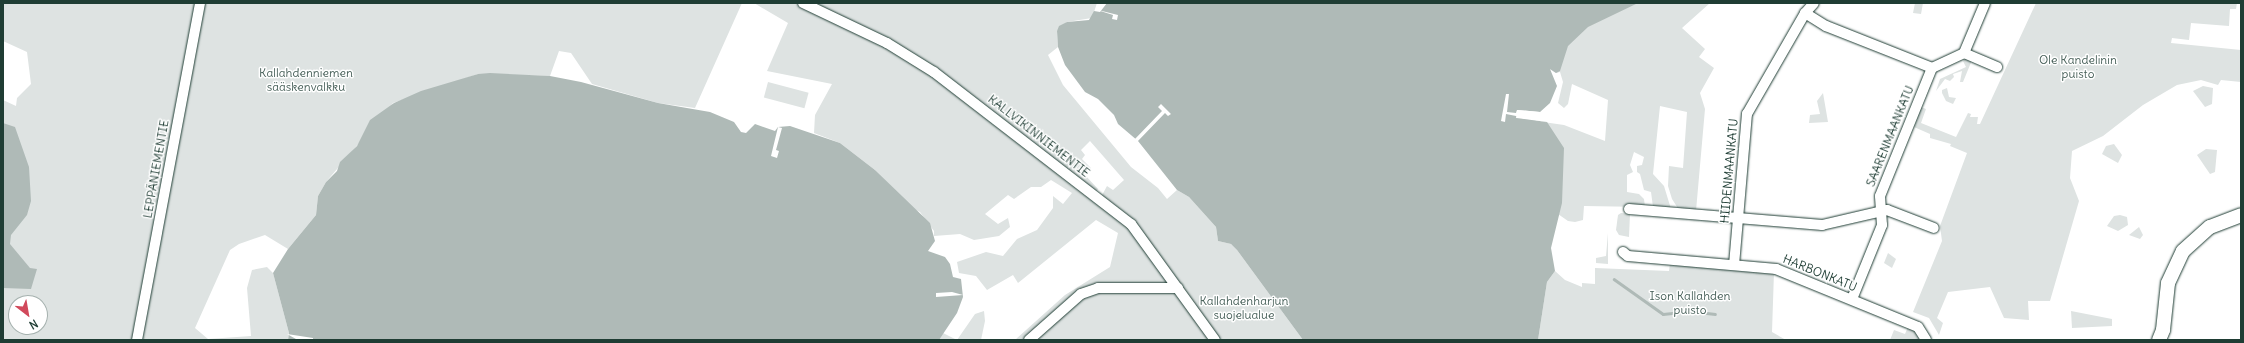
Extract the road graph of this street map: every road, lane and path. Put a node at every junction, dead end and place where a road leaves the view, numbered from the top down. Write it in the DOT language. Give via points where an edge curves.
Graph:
graph roads {
  1 [pos="200,3"];
  2 [pos="803,3"];
  3 [pos="1814,3"];
  4 [pos="1985,3"];
  5 [pos="1805,13"];
  6 [pos="1964,53"];
  7 [pos="1997,67"];
  8 [pos="1932,68"];
  9 [pos="1630,209"];
  10 [pos="1882,211"];
  11 [pos="2241,215"];
  12 [pos="1737,219"];
  13 [pos="1934,228"];
  14 [pos="1623,252"];
  15 [pos="1734,265"];
  16 [pos="1178,288"];
  17 [pos="1852,299"];
  18 [pos="2163,337"];
  19 [pos="137,340"];
  20 [pos="1029,340"];
  21 [pos="1215,340"];
  22 [pos="1926,340"];
  1 -- 19 [label="street, LEPPÄNIEMENTIE"];
  2 -- 16 [label="street, KALLVIKINNIEMENTIE" via="903,52 974,102 1131,224"];
  3 -- 5 [label="street, HIIDENMAANKATU"];
  4 -- 6 [label="street"];
  5 -- 8 [label="street" via="1826,26"];
  5 -- 12 [label="street, HIIDENMAANKATU" via="1747,114"];
  6 -- 7 [label="street"];
  6 -- 8 [label="street"];
  8 -- 10 [label="street, SAARENMAANKATU" via="1880,196"];
  9 -- 12 [label="street"];
  10 -- 12 [label="street" via="1822,225"];
  10 -- 13 [label="street" via="1892,211"];
  10 -- 17 [label="street, SAARENMAANKATU" via="1882,225"];
  11 -- 18 [label="street" via="2210,227 2183,251 2168,283"];
  12 -- 15 [label="street, HIIDENMAANKATU"];
  14 -- 15 [label="street, HARBONKATU" via="1628,256"];
  15 -- 17 [label="street, HARBONKATU" via="1776,268"];
  16 -- 20 [label="street" via="1098,288 1081,294"];
  16 -- 21 [label="street, KALLVIKINNIEMENTIE"];
  17 -- 22 [label="street, HARBONKATU" via="1918,327"];
}
